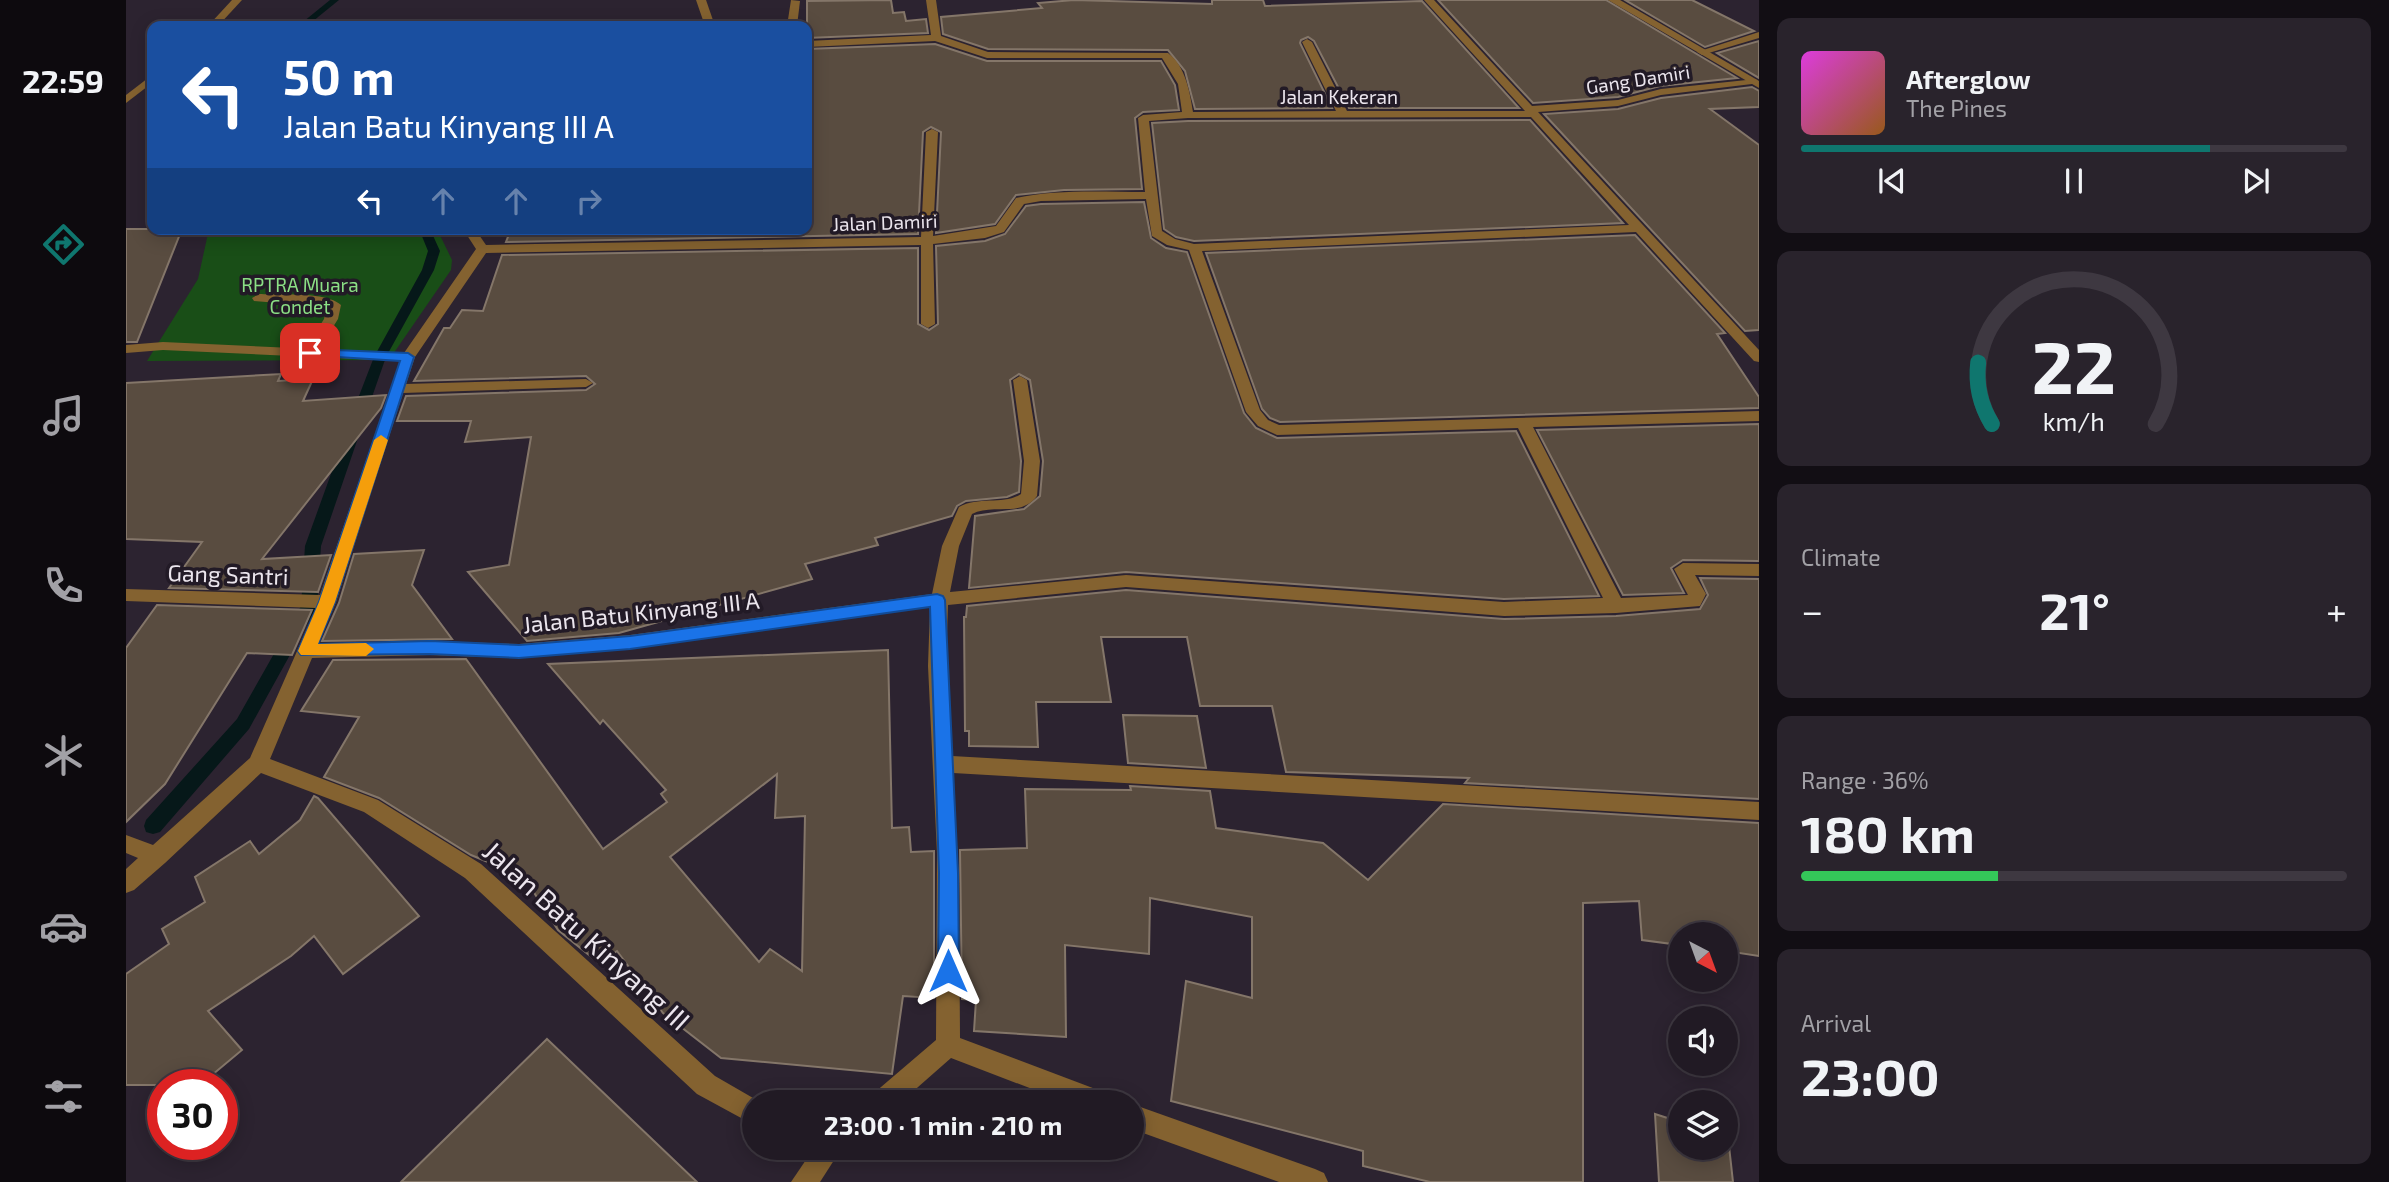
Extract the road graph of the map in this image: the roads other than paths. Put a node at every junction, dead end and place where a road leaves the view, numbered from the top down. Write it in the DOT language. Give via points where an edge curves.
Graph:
graph roads {
  1 [pos="237,0"];
  2 [pos="701,0"];
  3 [pos="931,0"];
  4 [pos="1429,0"];
  5 [pos="1613,0"];
  6 [pos="795,1"];
  7 [pos="218,21"];
  8 [pos="707,21"];
  9 [pos="793,21"];
  10 [pos="1759,35"];
  11 [pos="936,38"];
  12 [pos="1307,42"];
  13 [pos="812,44"];
  14 [pos="1702,52"];
  15 [pos="147,82"];
  16 [pos="1755,83"];
  17 [pos="126,100"];
  18 [pos="1532,111"];
  19 [pos="1343,114"];
  20 [pos="1188,115"];
  21 [pos="932,132"];
  22 [pos="1152,195"];
  23 [pos="1638,228"];
  24 [pos="473,235"];
  25 [pos="927,241"];
  26 [pos="1194,248"];
  27 [pos="482,249"];
  28 [pos="259,298"];
  29 [pos="928,324"];
  30 [pos="126,349"];
  31 [pos="310,353"];
  32 [pos="1757,353"];
  33 [pos="404,358"];
  34 [pos="1020,380"];
  35 [pos="586,383"];
  36 [pos="397,389"];
  37 [pos="1759,416"];
  38 [pos="1522,421"];
  39 [pos="1759,569"];
  40 [pos="126,595"];
  41 [pos="937,600"];
  42 [pos="324,602"];
  43 [pos="1616,606"];
  44 [pos="307,651"];
  45 [pos="258,763"];
  46 [pos="945,764"];
  47 [pos="1759,811"];
  48 [pos="126,844"];
  49 [pos="158,856"];
  50 [pos="126,883"];
  51 [pos="948,1045"];
  52 [pos="897,1090"];
  53 [pos="1066,1090"];
  54 [pos="742,1106"];
  55 [pos="1144,1120"];
  56 [pos="818,1160"];
  57 [pos="804,1182"];
  58 [pos="1315,1182"];
  1 -- 7 [label="street"];
  2 -- 8 [label="street"];
  3 -- 11 [label="street"];
  4 -- 18 [label="street"];
  5 -- 14 [label="street"];
  6 -- 9 [label="street"];
  10 -- 14 [label="street"];
  11 -- 13 [label="street"];
  11 -- 20 [label="street" via="987,55 1164,55 1183,84"];
  12 -- 19 [label="street"];
  14 -- 16 [label="street"];
  15 -- 17 [label="street"];
  16 -- 18 [label="street, Gang Damiri"];
  18 -- 19 [label="street, Jalan Kekeran"];
  18 -- 23 [label="street"];
  19 -- 20 [label="street, Jalan Kekeran"];
  20 -- 22 [label="street, Jalan Kekeran" via="1143,118"];
  21 -- 25 [label="street"];
  22 -- 25 [label="street, Jalan Damiri" via="1020,201 1000,229"];
  22 -- 26 [label="street" via="1156,233"];
  23 -- 26 [label="street"];
  23 -- 32 [label="street"];
  24 -- 27 [label="street"];
  25 -- 27 [label="street, Jalan Damiri"];
  25 -- 29 [label="street"];
  26 -- 38 [label="street" via="1253,412 1263,423 1277,430"];
  27 -- 33 [label="street"];
  28 -- 31 [label="street" via="334,305 331,319"];
  30 -- 31 [label="street" via="163,346"];
  31 -- 33 [label="street"];
  33 -- 36 [label="street"];
  34 -- 41 [label="street" via="1032,461 1029,496 1016,505 979,505 965,511"];
  35 -- 36 [label="street"];
  36 -- 42 [label="street"];
  37 -- 38 [label="street"];
  38 -- 43 [label="street"];
  39 -- 43 [label="street, Jalan Batu Kinyang III A" via="1683,569 1697,594 1694,601"];
  40 -- 42 [label="street, Gang Santri"];
  41 -- 43 [label="street, Jalan Batu Kinyang III A" via="1126,581 1504,609"];
  41 -- 44 [label="street, Jalan Batu Kinyang III A" via="630,642 519,651"];
  41 -- 46 [label="street"];
  42 -- 44 [label="street"];
  44 -- 45 [label="street"];
  45 -- 49 [label="street"];
  45 -- 54 [label="street, Jalan Batu Kinyang III" via="371,806 473,871 706,1085"];
  46 -- 47 [label="street"];
  46 -- 51 [label="street"];
  48 -- 49 [label="street"];
  49 -- 50 [label="street"];
  51 -- 52 [label="street"];
  51 -- 53 [label="street"];
  55 -- 58 [label="street"];
  56 -- 57 [label="street"];
}
